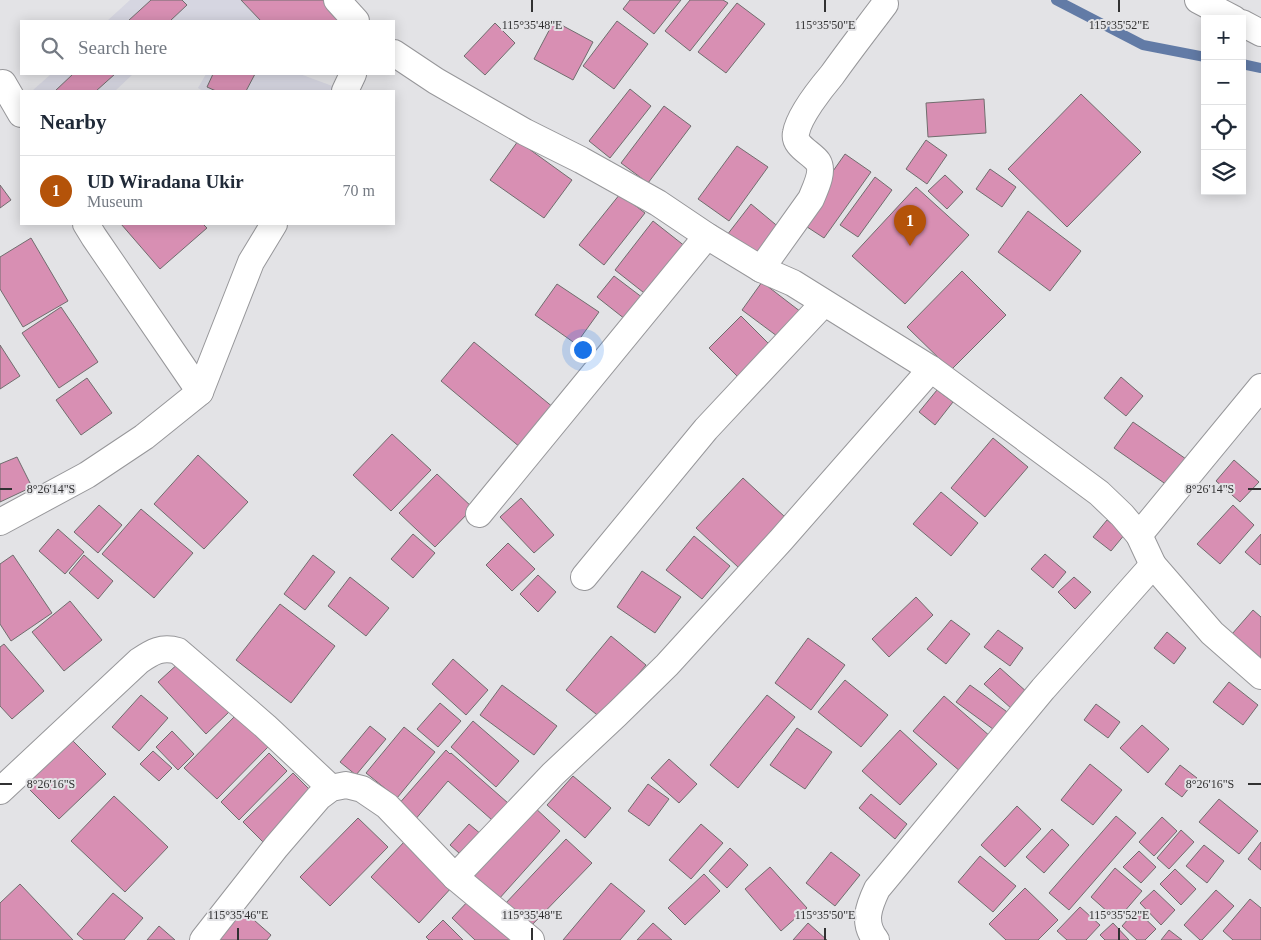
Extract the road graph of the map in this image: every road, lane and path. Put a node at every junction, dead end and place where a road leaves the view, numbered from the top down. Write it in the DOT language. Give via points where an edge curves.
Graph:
graph roads {
  1 [pos="337,0"];
  2 [pos="1198,0"];
  3 [pos="884,4"];
  4 [pos="1226,15"];
  5 [pos="355,20"];
  6 [pos="1246,25"];
  7 [pos="1261,32"];
  8 [pos="395,53"];
  9 [pos="353,75"];
  10 [pos="3,84"];
  11 [pos="345,90"];
  12 [pos="20,112"];
  13 [pos="87,225"];
  14 [pos="273,225"];
  15 [pos="708,236"];
  16 [pos="761,269"];
  17 [pos="824,303"];
  18 [pos="931,369"];
  19 [pos="1261,388"];
  20 [pos="200,392"];
  21 [pos="479,514"];
  22 [pos="0,522"];
  23 [pos="1139,535"];
  24 [pos="1153,565"];
  25 [pos="584,577"];
  26 [pos="1261,676"];
  27 [pos="331,788"];
  28 [pos="0,791"];
  29 [pos="455,878"];
  30 [pos="203,940"];
  31 [pos="531,940"];
  32 [pos="876,940"];
  1 -- 5 [label="street"];
  2 -- 4 [label="street"];
  3 -- 16 [label="street" via="799,122 795,134 797,141 818,162 819,178 811,199"];
  6 -- 7 [label="street"];
  8 -- 15 [label="street" via="436,81 658,203"];
  9 -- 11 [label="street"];
  10 -- 12 [label="street"];
  13 -- 20 [label="street"];
  14 -- 20 [label="street" via="251,262"];
  15 -- 16 [label="street"];
  15 -- 21 [label="street"];
  16 -- 17 [label="street" via="793,283"];
  17 -- 18 [label="street"];
  17 -- 25 [label="street" via="706,430"];
  18 -- 23 [label="street" via="1098,493"];
  18 -- 29 [label="street" via="667,665 553,774"];
  19 -- 23 [label="street"];
  20 -- 22 [label="street" via="144,438 86,475"];
  23 -- 24 [label="street"];
  24 -- 26 [label="street" via="1212,633"];
  24 -- 32 [label="street" via="1043,689 877,889 869,906 868,924"];
  27 -- 28 [label="street" via="178,651 168,649 148,654 139,661"];
  27 -- 29 [label="street" via="346,785 362,789 387,806"];
  27 -- 30 [label="street" via="319,797 276,847"];
  29 -- 31 [label="street"];
}
